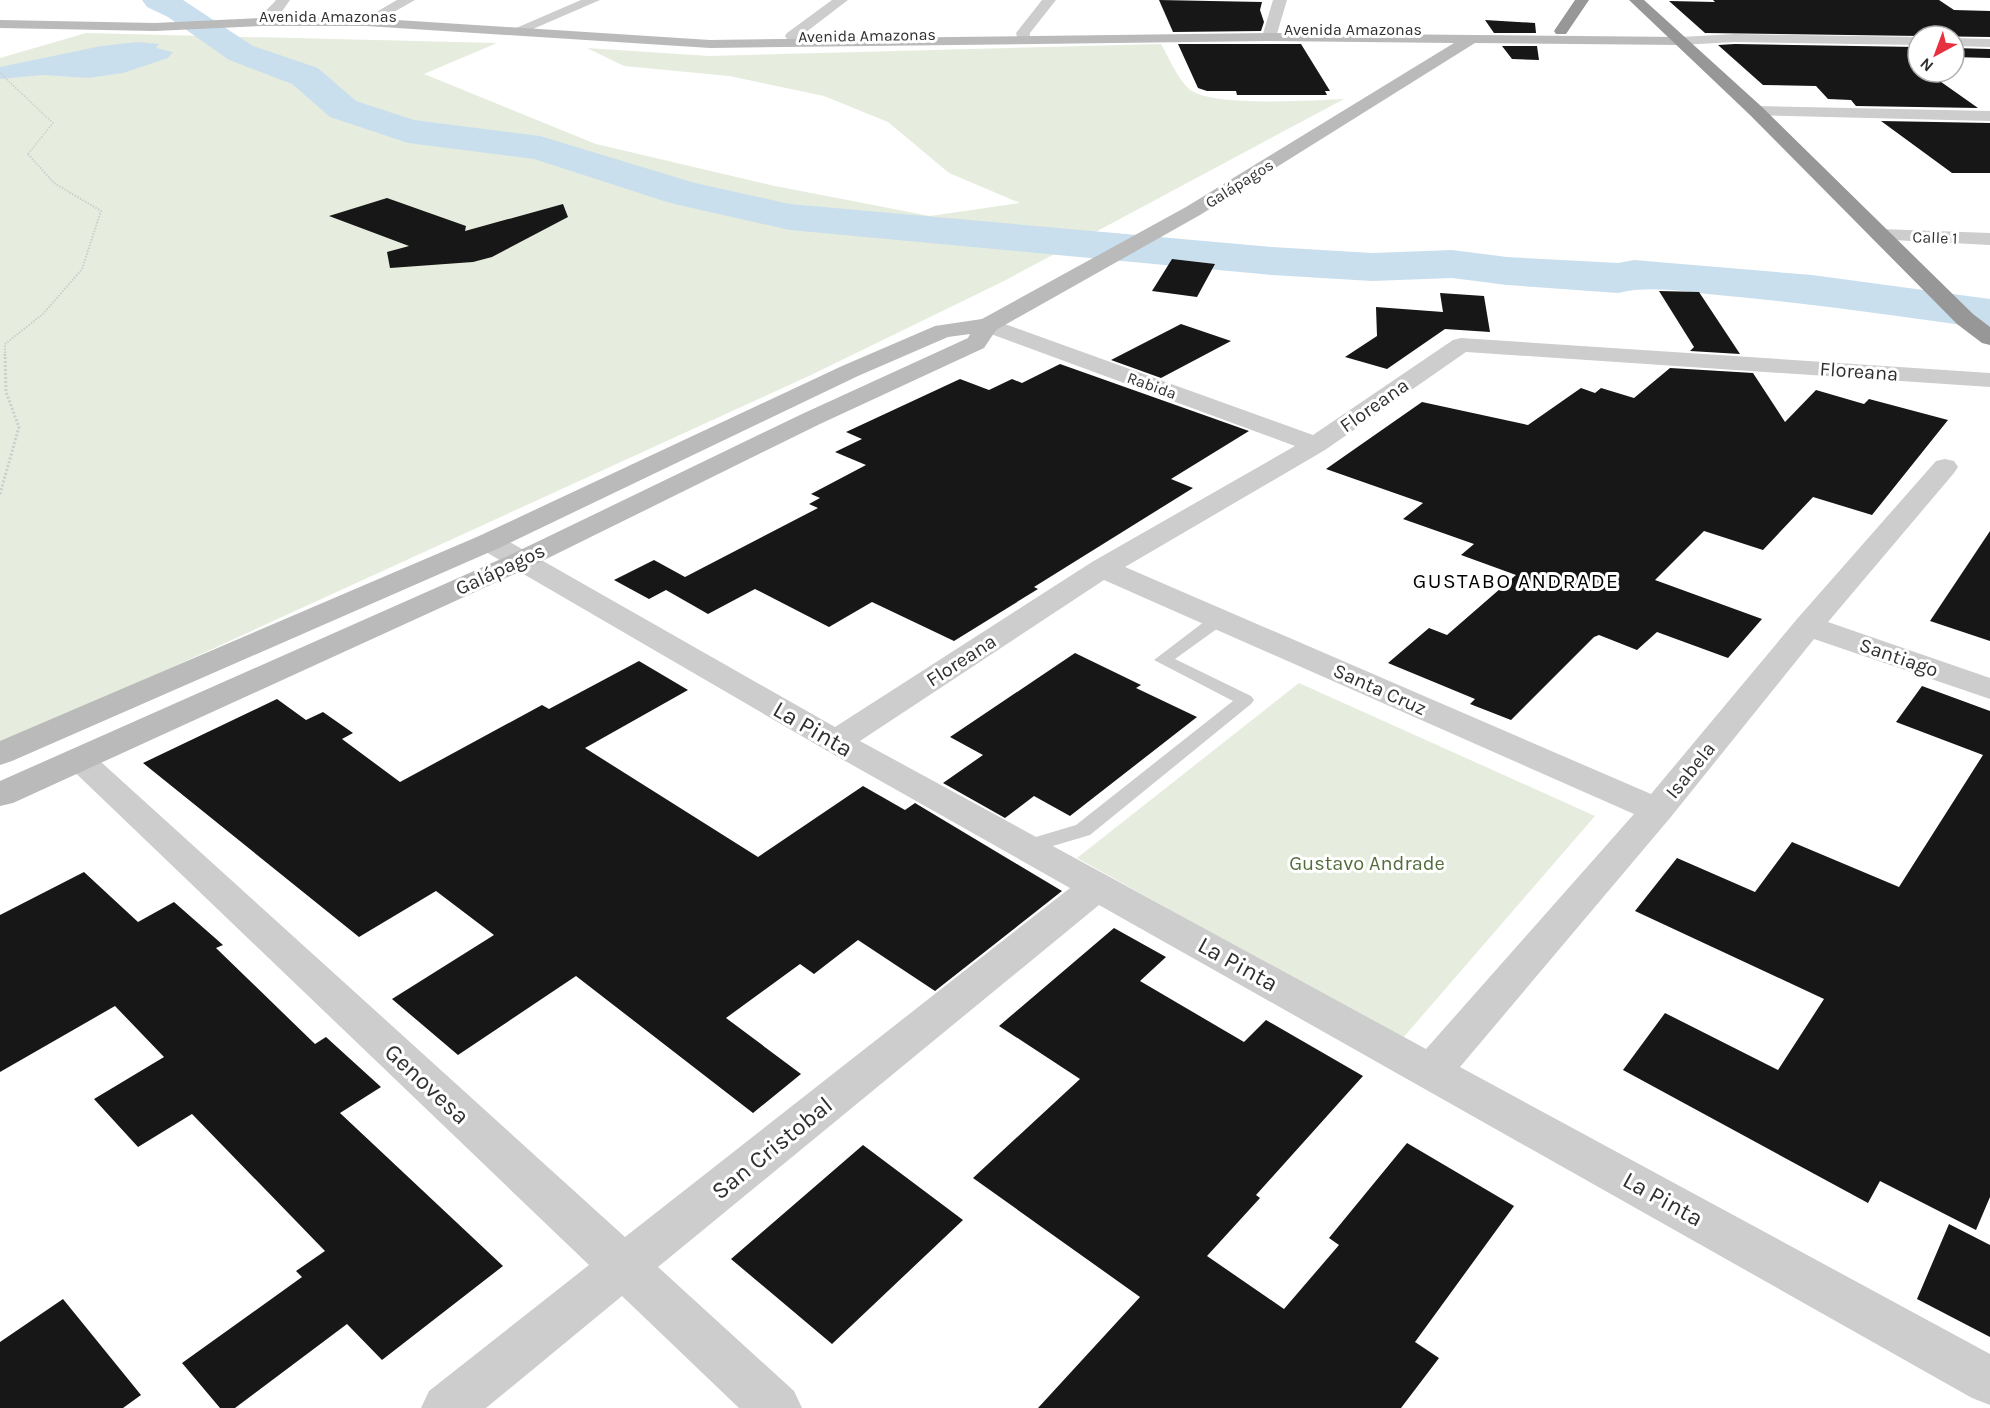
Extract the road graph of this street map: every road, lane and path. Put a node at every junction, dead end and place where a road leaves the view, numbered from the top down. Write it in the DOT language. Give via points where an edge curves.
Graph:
graph roads {
  1 [pos="283,0"];
  2 [pos="408,0"];
  3 [pos="593,0"];
  4 [pos="841,0"];
  5 [pos="1049,0"];
  6 [pos="1280,0"];
  7 [pos="1582,0"];
  8 [pos="1636,0"];
  9 [pos="0,15"];
  10 [pos="373,18"];
  11 [pos="255,19"];
  12 [pos="0,24"];
  13 [pos="535,25"];
  14 [pos="1561,31"];
  15 [pos="514,32"];
  16 [pos="1270,33"];
  17 [pos="1478,34"];
  18 [pos="792,36"];
  19 [pos="1676,36"];
  20 [pos="1023,37"];
  21 [pos="1906,41"];
  22 [pos="1966,42"];
  23 [pos="1990,43"];
  24 [pos="0,73"];
  25 [pos="1756,111"];
  26 [pos="1990,116"];
  27 [pos="1880,235"];
  28 [pos="1990,239"];
  29 [pos="988,325"];
  30 [pos="1990,338"];
  31 [pos="1990,380"];
  32 [pos="1316,445"];
  33 [pos="1945,467"];
  34 [pos="0,494"];
  35 [pos="489,542"];
  36 [pos="522,560"];
  37 [pos="1102,568"];
  38 [pos="1219,619"];
  39 [pos="1808,626"];
  40 [pos="1990,689"];
  41 [pos="836,742"];
  42 [pos="0,754"];
  43 [pos="78,759"];
  44 [pos="0,795"];
  45 [pos="1657,810"];
  46 [pos="1026,847"];
  47 [pos="1096,886"];
  48 [pos="1432,1071"];
  49 [pos="624,1267"];
  50 [pos="1990,1381"];
  51 [pos="447,1408"];
  52 [pos="776,1408"];
  1 -- 11 [label="street"];
  2 -- 10 [label="street"];
  3 -- 13 [label="street"];
  4 -- 18 [label="street"];
  5 -- 20 [label="street"];
  6 -- 16 [label="street"];
  7 -- 14 [label="highway"];
  8 -- 19 [label="highway"];
  9 -- 11 [label="main road, Avenida Amazonas"];
  10 -- 11 [label="main road, Avenida Amazonas"];
  10 -- 13 [label="main road, Avenida Amazonas"];
  10 -- 15 [label="main road, Avenida Amazonas"];
  11 -- 12 [label="main road, Avenida Amazonas" via="155,27"];
  13 -- 15 [label="street"];
  13 -- 18 [label="main road, Avenida Amazonas" via="639,33"];
  14 -- 17 [label="main road, Avenida Amazonas"];
  14 -- 19 [label="main road, Avenida Amazonas"];
  15 -- 20 [label="main road, Avenida Amazonas" via="710,44"];
  16 -- 17 [label="main road, Avenida Amazonas"];
  16 -- 20 [label="main road, Avenida Amazonas"];
  17 -- 19 [label="main road, Avenida Amazonas"];
  17 -- 29 [label="main road, Galápagos" via="1187,214"];
  18 -- 20 [label="main road, Avenida Amazonas"];
  19 -- 21 [label="street, Avenida Amazonas"];
  19 -- 25 [label="highway"];
  22 -- 23 [label="street"];
  24 -- 34 [label="path" via="53,123 26,154 54,183 101,211 82,269 43,314 5,344 6,392 20,427"];
  25 -- 26 [label="street"];
  25 -- 27 [label="highway"];
  27 -- 28 [label="street, Calle 1"];
  27 -- 30 [label="highway" via="1965,320"];
  29 -- 32 [label="street, Rabida"];
  29 -- 35 [label="main road, Galápagos" via="943,331"];
  29 -- 36 [label="main road, Galápagos" via="976,342"];
  31 -- 32 [label="street, Floreana" via="1461,345"];
  32 -- 37 [label="street, Floreana"];
  33 -- 39 [label="street, Isabela"];
  35 -- 36 [label="street, La Pinta"];
  35 -- 42 [label="main road, Galápagos"];
  36 -- 41 [label="street, La Pinta"];
  36 -- 43 [label="main road, Galápagos"];
  37 -- 38 [label="street, Santa Cruz"];
  37 -- 41 [label="street, Floreana"];
  38 -- 45 [label="street, Santa Cruz"];
  38 -- 46 [label="lane" via="1163,660 1245,700 1083,830"];
  39 -- 40 [label="street, Santiago"];
  39 -- 45 [label="street, Isabela"];
  41 -- 46 [label="street, La Pinta"];
  43 -- 44 [label="main road, Galápagos"];
  43 -- 49 [label="street, Genovesa"];
  45 -- 48 [label="street, Isabela"];
  46 -- 47 [label="street, La Pinta"];
  47 -- 48 [label="street, La Pinta"];
  47 -- 49 [label="street, San Cristobal"];
  48 -- 50 [label="street, La Pinta"];
  49 -- 51 [label="street, San Cristobal"];
  49 -- 52 [label="street, Genovesa"];
}
